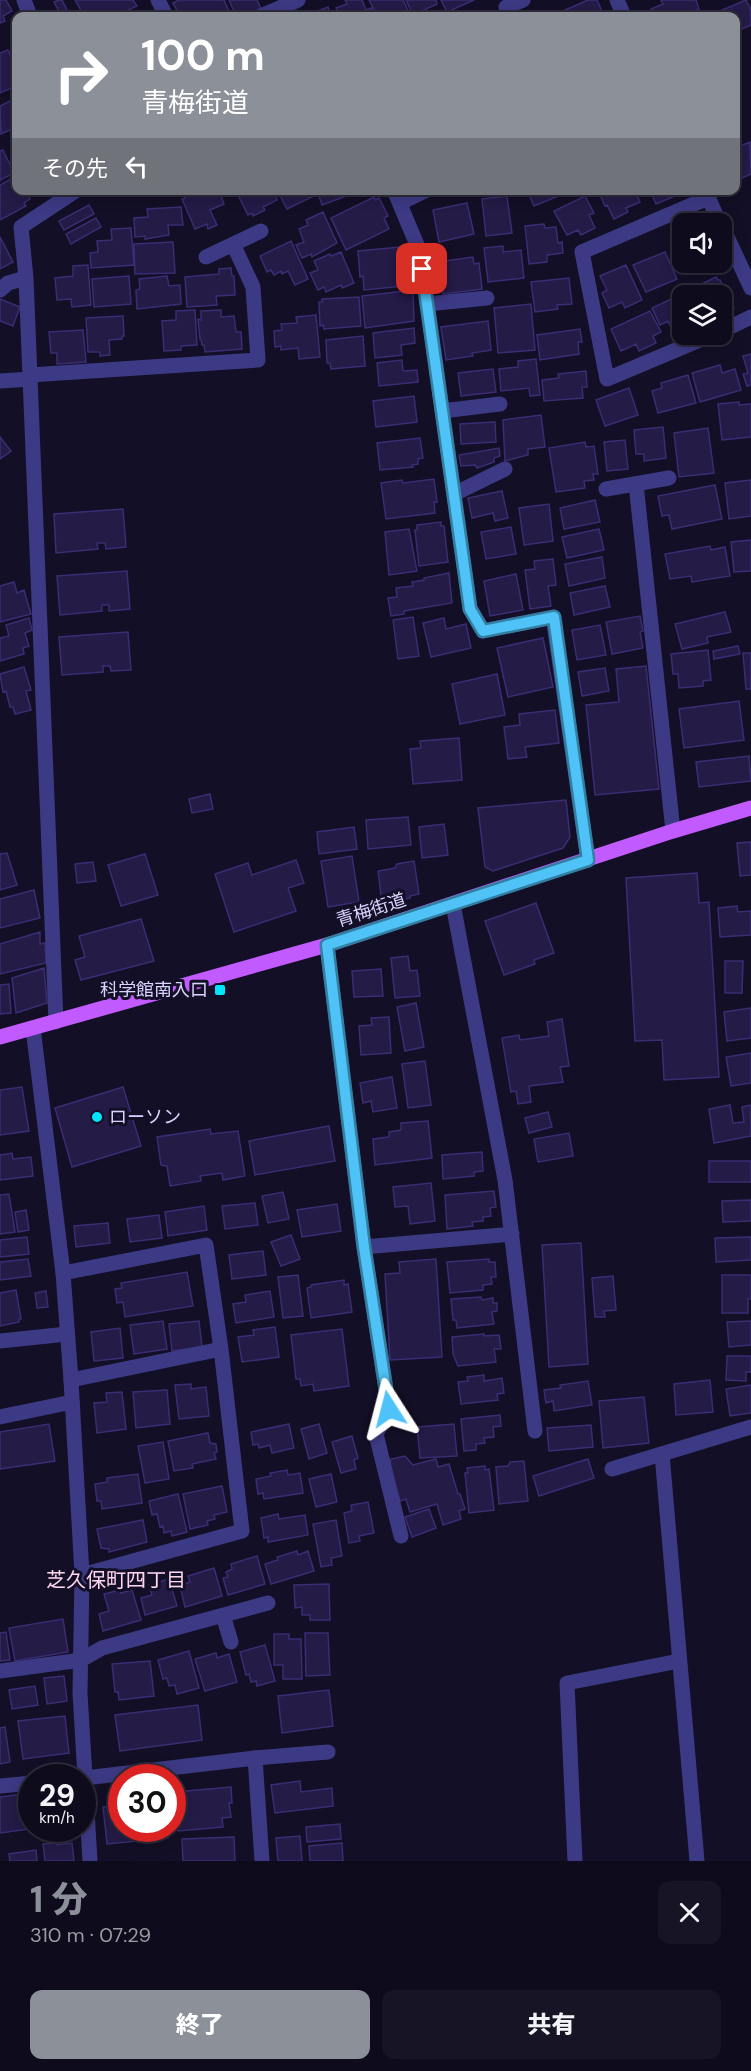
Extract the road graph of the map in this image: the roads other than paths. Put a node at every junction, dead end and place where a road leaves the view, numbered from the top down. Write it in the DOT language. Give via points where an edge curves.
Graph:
graph roads {
  1 [pos="298,0"];
  2 [pos="523,0"];
  3 [pos="270,12"];
  4 [pos="508,12"];
  5 [pos="70,195"];
  6 [pos="704,195"];
  7 [pos="706,195"];
  8 [pos="397,197"];
  9 [pos="715,213"];
  10 [pos="261,231"];
  11 [pos="233,244"];
  12 [pos="732,248"];
  13 [pos="206,257"];
  14 [pos="26,278"];
  15 [pos="751,288"];
  16 [pos="0,290"];
  17 [pos="487,298"];
  18 [pos="427,304"];
  19 [pos="751,317"];
  20 [pos="732,327"];
  21 [pos="688,345"];
  22 [pos="31,377"];
  23 [pos="0,381"];
  24 [pos="500,404"];
  25 [pos="442,411"];
  26 [pos="506,469"];
  27 [pos="669,478"];
  28 [pos="636,484"];
  29 [pos="606,489"];
  30 [pos="454,494"];
  31 [pos="751,808"];
  32 [pos="673,831"];
  33 [pos="588,860"];
  34 [pos="453,904"];
  35 [pos="327,945"];
  36 [pos="56,1022"];
  37 [pos="33,1028"];
  38 [pos="0,1037"];
  39 [pos="512,1234"];
  40 [pos="364,1247"];
  41 [pos="63,1273"];
  42 [pos="67,1334"];
  43 [pos="0,1341"];
  44 [pos="221,1349"];
  45 [pos="71,1380"];
  46 [pos="72,1402"];
  47 [pos="0,1418"];
  48 [pos="751,1428"];
  49 [pos="535,1431"];
  50 [pos="662,1454"];
  51 [pos="612,1469"];
  52 [pos="401,1536"];
  53 [pos="82,1575"];
  54 [pos="268,1603"];
  55 [pos="223,1615"];
  56 [pos="231,1642"];
  57 [pos="81,1660"];
  58 [pos="679,1661"];
  59 [pos="0,1671"];
  60 [pos="328,1752"];
  61 [pos="255,1758"];
  62 [pos="83,1764"];
  63 [pos="96,1777"];
  64 [pos="18,1784"];
  65 [pos="0,1786"];
  66 [pos="89,1842"];
  67 [pos="90,1861"];
  68 [pos="262,1861"];
  69 [pos="575,1861"];
  70 [pos="697,1861"];
  1 -- 3 [label="street"];
  2 -- 4 [label="street" via="506,7"];
  5 -- 14 [label="street" via="21,227"];
  6 -- 21 [label="street" via="582,252 607,379"];
  7 -- 9 [label="street"];
  8 -- 18 [label="street" via="420,252"];
  10 -- 11 [label="street"];
  11 -- 13 [label="street"];
  11 -- 22 [label="street" via="253,287 258,360"];
  12 -- 15 [label="street"];
  14 -- 16 [label="street" via="8,283"];
  14 -- 22 [label="street"];
  17 -- 18 [label="street"];
  18 -- 25 [label="street"];
  19 -- 20 [label="street"];
  22 -- 23 [label="street"];
  22 -- 36 [label="street"];
  24 -- 25 [label="street"];
  25 -- 30 [label="street"];
  26 -- 30 [label="street"];
  27 -- 28 [label="street"];
  28 -- 29 [label="street"];
  28 -- 32 [label="street"];
  30 -- 33 [label="street" via="470,609 483,631 554,617"];
  31 -- 32 [label="main road, 青梅街道"];
  32 -- 33 [label="main road, 青梅街道"];
  33 -- 34 [label="main road, 青梅街道"];
  34 -- 35 [label="main road, 青梅街道"];
  34 -- 39 [label="street"];
  35 -- 36 [label="main road, 青梅街道"];
  35 -- 40 [label="street"];
  36 -- 37 [label="main road, 青梅街道"];
  37 -- 38 [label="main road, 青梅街道"];
  37 -- 41 [label="street"];
  39 -- 40 [label="street"];
  39 -- 49 [label="street"];
  40 -- 52 [label="street" via="389,1409 376,1434"];
  41 -- 42 [label="street"];
  41 -- 44 [label="street" via="206,1245"];
  42 -- 43 [label="street"];
  42 -- 45 [label="street"];
  44 -- 45 [label="street"];
  44 -- 53 [label="street" via="242,1531"];
  45 -- 46 [label="street"];
  46 -- 47 [label="street"];
  46 -- 53 [label="street"];
  48 -- 50 [label="street"];
  50 -- 51 [label="street"];
  50 -- 58 [label="street"];
  53 -- 57 [label="street"];
  54 -- 55 [label="street"];
  55 -- 56 [label="street"];
  55 -- 57 [label="street" via="102,1648"];
  57 -- 59 [label="street"];
  57 -- 62 [label="street"];
  58 -- 69 [label="street" via="567,1683"];
  58 -- 70 [label="street"];
  60 -- 61 [label="street"];
  61 -- 63 [label="street"];
  61 -- 68 [label="street"];
  64 -- 65 [label="street"];
  66 -- 67 [label="street"];
}
